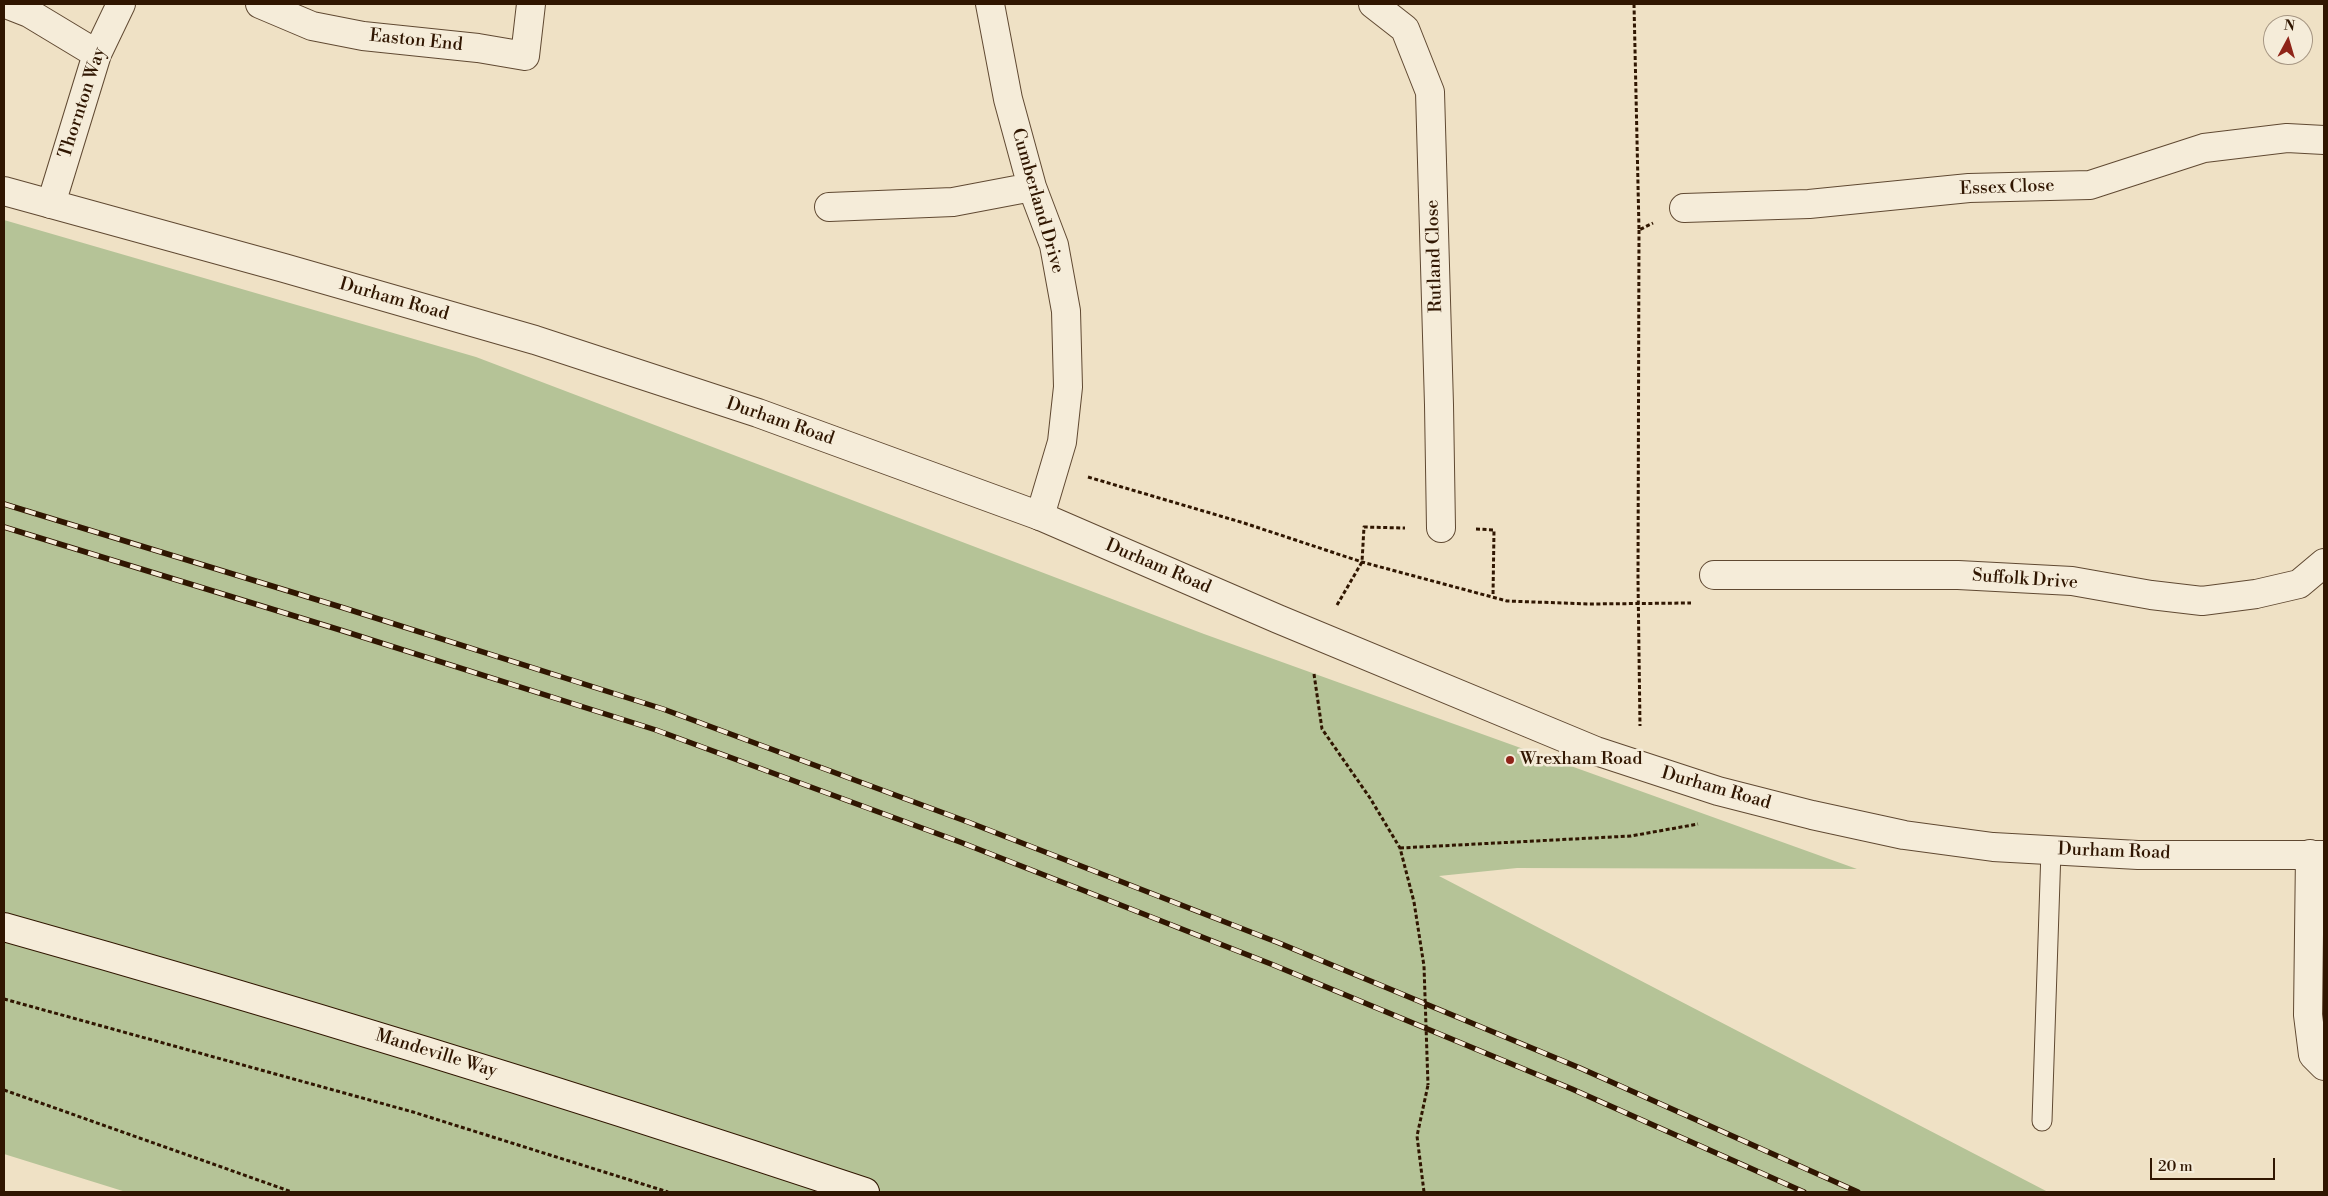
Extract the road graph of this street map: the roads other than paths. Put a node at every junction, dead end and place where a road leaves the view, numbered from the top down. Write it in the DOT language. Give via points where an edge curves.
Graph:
graph roads {
  1 [pos="6,4"];
  2 [pos="121,4"];
  3 [pos="260,4"];
  4 [pos="531,4"];
  5 [pos="990,4"];
  6 [pos="1372,4"];
  7 [pos="97,54"];
  8 [pos="2324,140"];
  9 [pos="1032,187"];
  10 [pos="4,191"];
  11 [pos="51,204"];
  12 [pos="829,207"];
  13 [pos="1684,208"];
  14 [pos="1040,516"];
  15 [pos="1441,528"];
  16 [pos="2324,563"];
  17 [pos="1714,576"];
  18 [pos="2051,850"];
  19 [pos="2317,855"];
  20 [pos="4,927"];
  21 [pos="2324,1066"];
  22 [pos="2042,1121"];
  23 [pos="865,1192"];
  1 -- 7 [label="street" via="29,13"];
  2 -- 7 [label="street, Thornton Way"];
  3 -- 4 [label="street, Easton End" via="312,26 364,36 525,56"];
  5 -- 9 [label="street, Cumberland Drive" via="1008,99"];
  6 -- 15 [label="street, Rutland Close" via="1405,30 1430,92"];
  7 -- 11 [label="street, Thornton Way"];
  8 -- 13 [label="street, Essex Close" via="2287,138 2204,148 2090,185 1969,188 1809,204"];
  9 -- 12 [label="street" via="953,202"];
  9 -- 14 [label="street, Cumberland Drive" via="1054,246 1066,311 1068,388 1062,442"];
  10 -- 11 [label="street, Durham Road"];
  11 -- 14 [label="street, Durham Road" via="534,340 758,413"];
  14 -- 18 [label="street, Durham Road" via="1587,747 1718,792 1895,833 1993,847"];
  16 -- 17 [label="street, Suffolk Drive" via="2299,584 2202,601 2072,581 1987,577"];
  18 -- 19 [label="street, Durham Road" via="2138,855"];
  18 -- 22 [label="lane"];
  19 -- 21 [label="street" via="2308,1015 2313,1055"];
  20 -- 23 [label="street, Mandeville Way" via="370,1033"];
}
